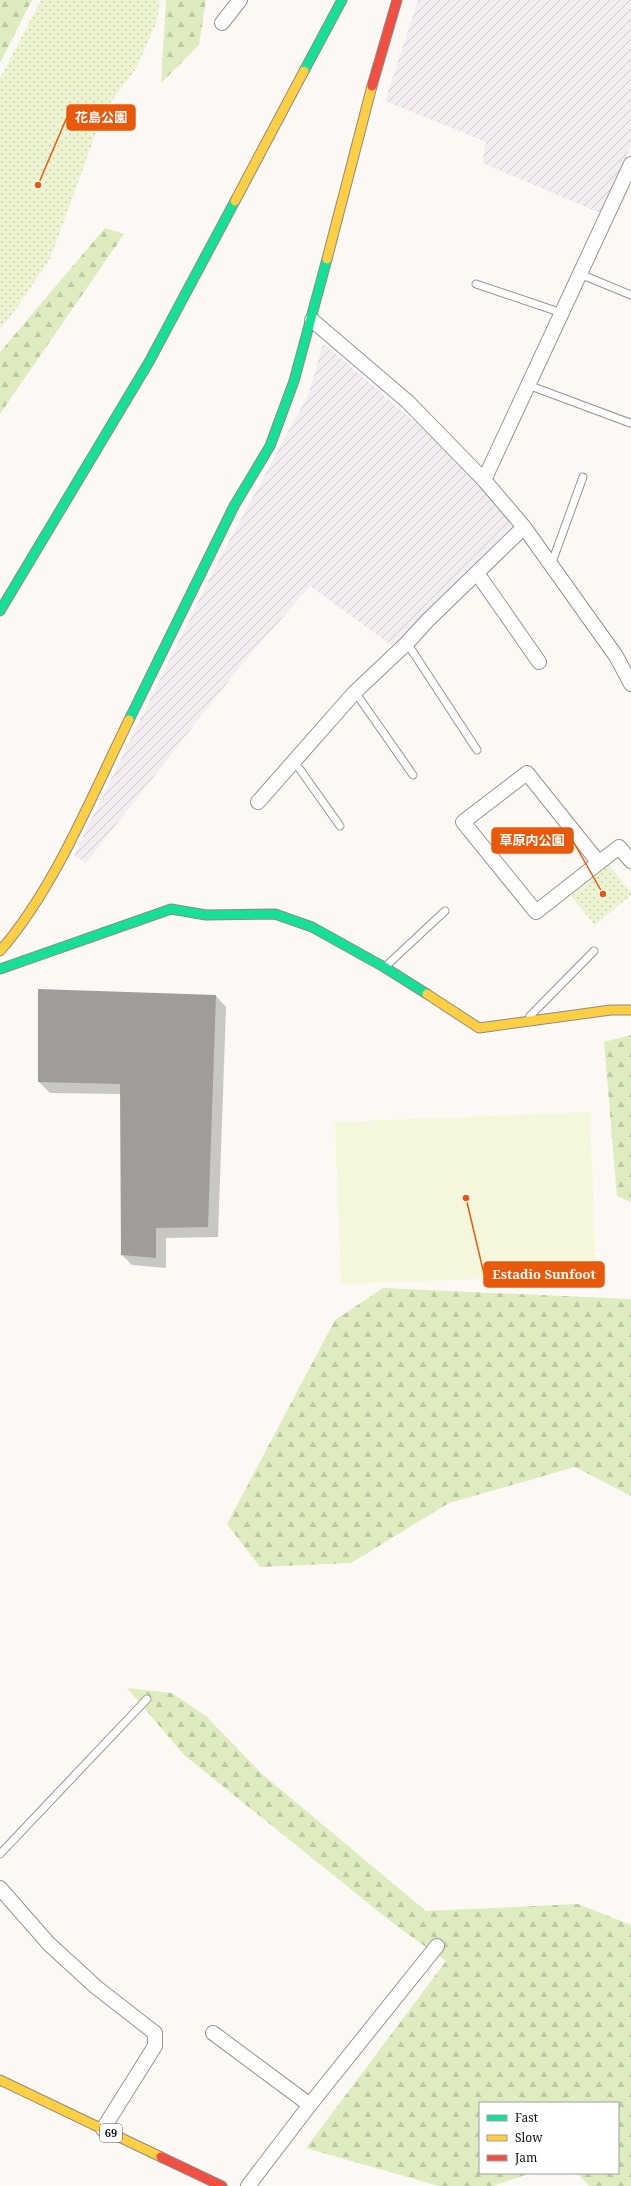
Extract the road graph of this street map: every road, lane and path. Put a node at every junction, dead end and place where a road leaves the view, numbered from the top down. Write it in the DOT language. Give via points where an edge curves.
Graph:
graph roads {
  1 [pos="240,0"];
  2 [pos="342,0"];
  3 [pos="397,0"];
  4 [pos="222,23"];
  5 [pos="631,164"];
  6 [pos="580,274"];
  7 [pos="476,284"];
  8 [pos="631,295"];
  9 [pos="562,313"];
  10 [pos="312,320"];
  11 [pos="528,385"];
  12 [pos="630,423"];
  13 [pos="582,477"];
  14 [pos="484,480"];
  15 [pos="524,526"];
  16 [pos="551,565"];
  17 [pos="477,573"];
  18 [pos="0,611"];
  19 [pos="407,643"];
  20 [pos="539,662"];
  21 [pos="631,684"];
  22 [pos="355,692"];
  23 [pos="477,750"];
  24 [pos="294,761"];
  25 [pos="413,775"];
  26 [pos="258,802"];
  27 [pos="340,826"];
  28 [pos="631,861"];
  29 [pos="599,863"];
  30 [pos="445,911"];
  31 [pos="0,951"];
  32 [pos="594,951"];
  33 [pos="384,967"];
  34 [pos="0,969"];
  35 [pos="631,1010"];
  36 [pos="524,1022"];
  37 [pos="148,1699"];
  38 [pos="0,1854"];
  39 [pos="0,1888"];
  40 [pos="437,1946"];
  41 [pos="213,2033"];
  42 [pos="0,2080"];
  43 [pos="310,2105"];
  44 [pos="103,2130"];
  45 [pos="222,2186"];
  46 [pos="248,2186"];
  1 -- 4 [label="street"];
  2 -- 18 [label="street" via="149,362"];
  3 -- 10 [label="street" via="362,116"];
  5 -- 6 [label="street"];
  6 -- 8 [label="lane"];
  6 -- 9 [label="street"];
  7 -- 9 [label="lane"];
  9 -- 11 [label="street"];
  10 -- 14 [label="street" via="408,402"];
  10 -- 31 [label="street" via="294,381 270,446 234,506 51,878 14,935"];
  11 -- 12 [label="lane"];
  11 -- 14 [label="street"];
  13 -- 16 [label="lane"];
  14 -- 15 [label="street"];
  15 -- 16 [label="street"];
  15 -- 17 [label="street"];
  16 -- 21 [label="street" via="616,656"];
  17 -- 19 [label="street"];
  17 -- 20 [label="street"];
  19 -- 22 [label="street"];
  19 -- 23 [label="lane"];
  22 -- 24 [label="street"];
  22 -- 25 [label="lane"];
  24 -- 26 [label="street"];
  24 -- 27 [label="lane"];
  28 -- 29 [label="street" via="619,847"];
  29 -- 29 [label="street" via="527,773 463,822 536,912"];
  30 -- 33 [label="lane"];
  32 -- 36 [label="lane"];
  33 -- 34 [label="street" via="312,926 289,917 275,914 206,915 171,909"];
  33 -- 36 [label="street" via="479,1028"];
  35 -- 36 [label="street" via="612,1010"];
  37 -- 38 [label="lane"];
  39 -- 44 [label="street" via="49,1944 96,1987 155,2033 155,2046"];
  40 -- 43 [label="street"];
  41 -- 43 [label="street"];
  42 -- 44 [label="street, 69"];
  43 -- 46 [label="street"];
  44 -- 45 [label="street, 69"];
}
